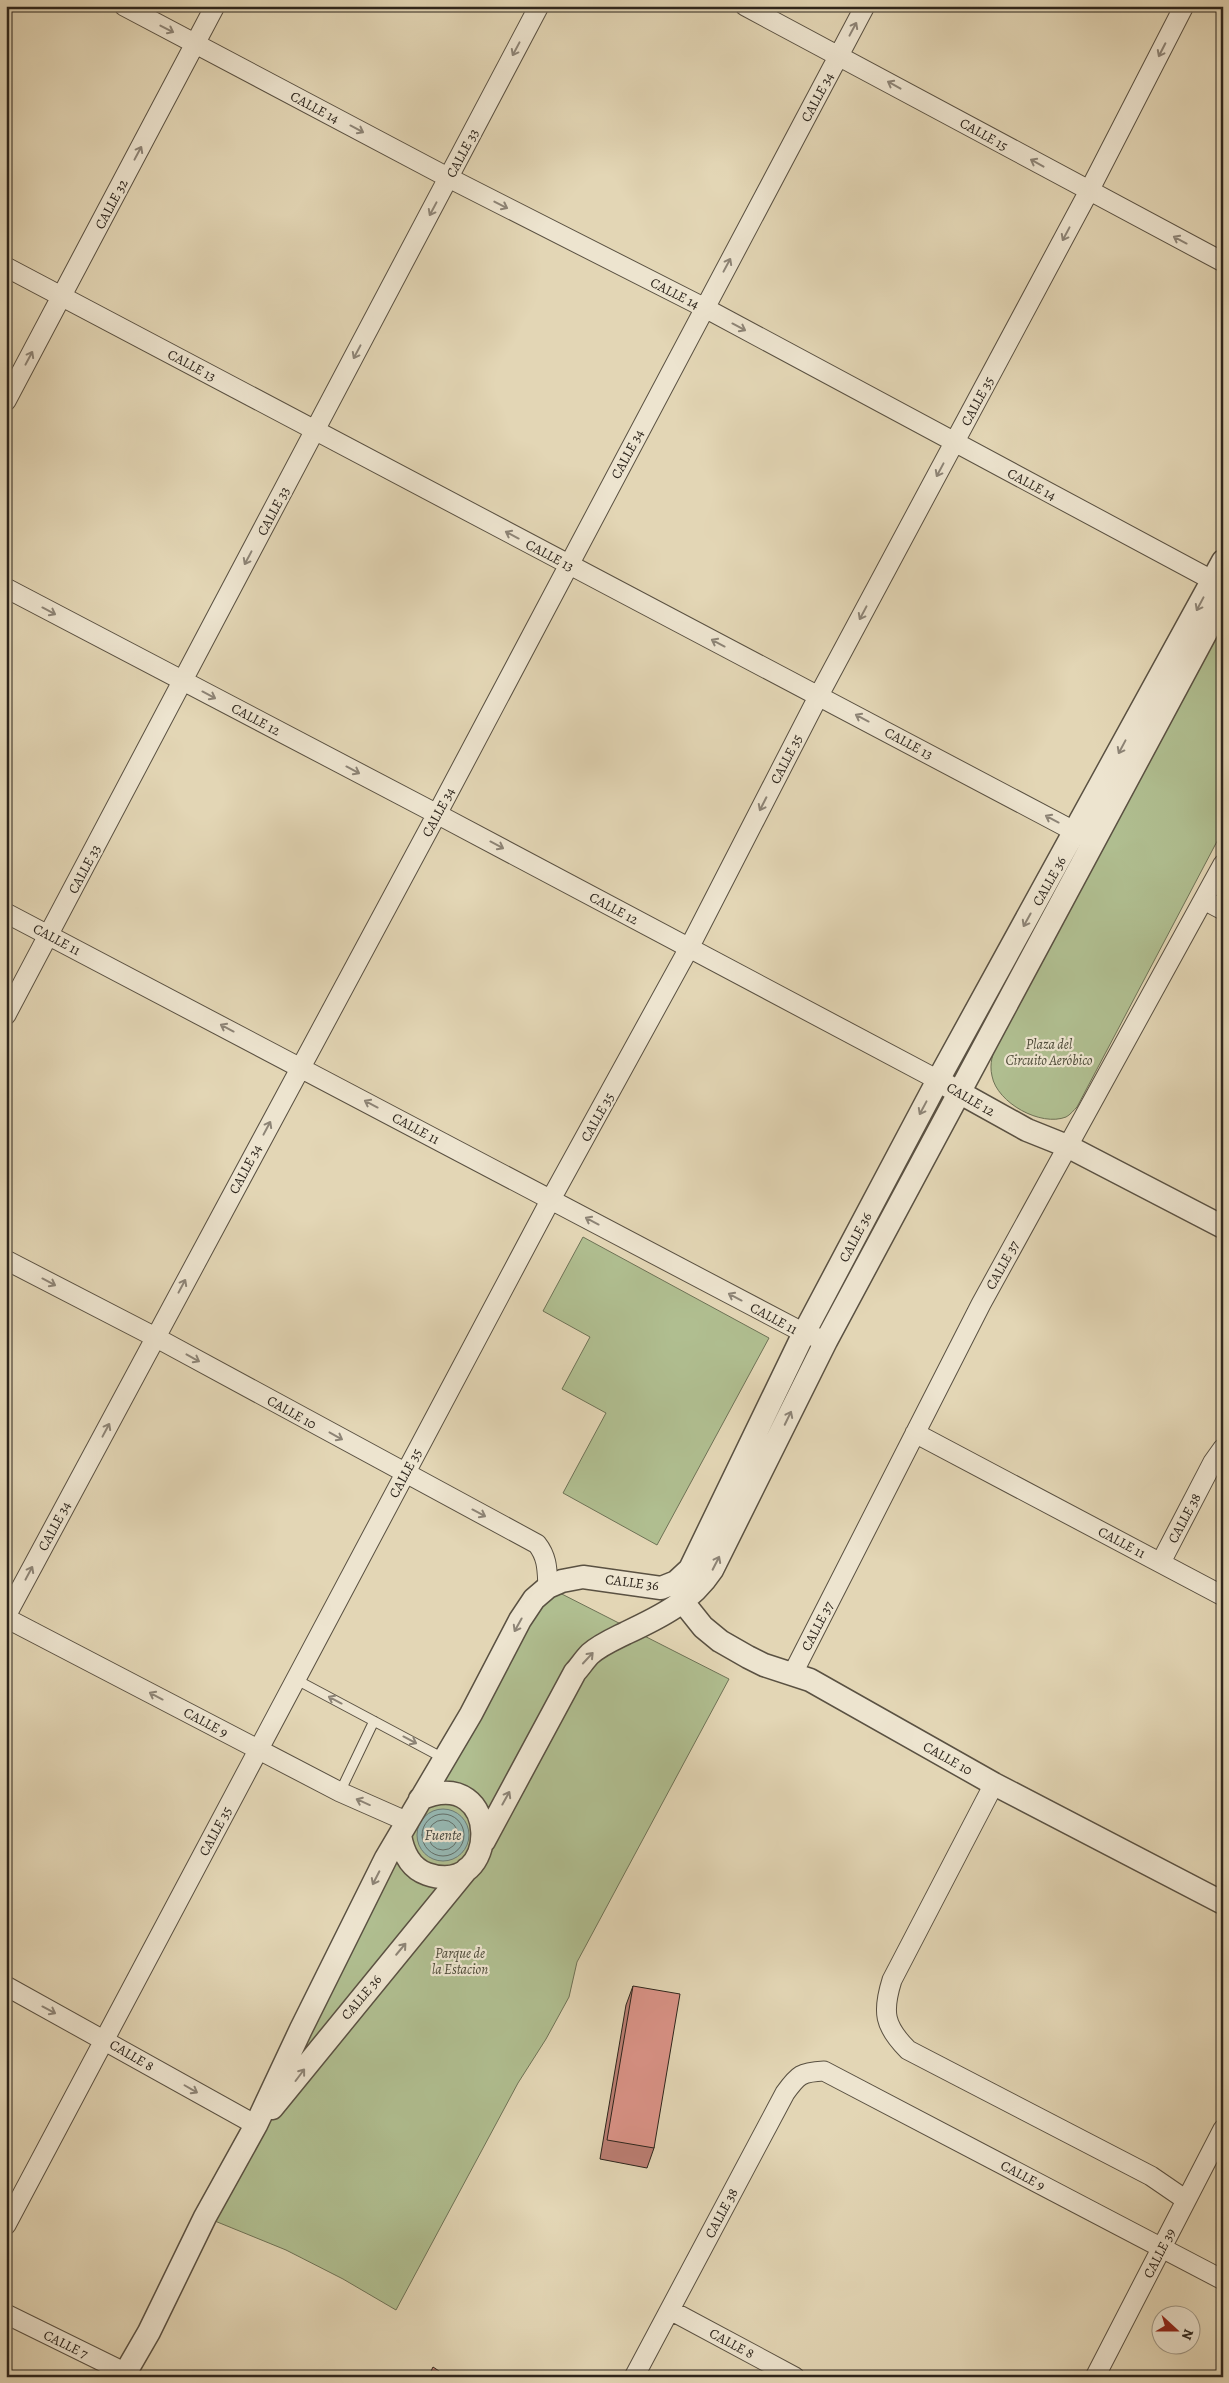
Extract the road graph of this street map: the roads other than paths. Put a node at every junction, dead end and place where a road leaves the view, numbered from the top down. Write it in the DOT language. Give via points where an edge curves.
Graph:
graph roads {
  1 [pos="124,6"];
  2 [pos="215,6"];
  3 [pos="539,6"];
  4 [pos="745,6"];
  5 [pos="865,6"];
  6 [pos="1184,6"];
  7 [pos="196,43"];
  8 [pos="839,55"];
  9 [pos="449,178"];
  10 [pos="1089,192"];
  11 [pos="1223,262"];
  12 [pos="6,266"];
  13 [pos="63,296"];
  14 [pos="704,308"];
  15 [pos="6,401"];
  16 [pos="315,431"];
  17 [pos="954,443"];
  18 [pos="568,564"];
  19 [pos="1219,576"];
  20 [pos="6,588"];
  21 [pos="1223,601"];
  22 [pos="183,681"];
  23 [pos="818,696"];
  24 [pos="437,814"];
  25 [pos="1085,837"];
  26 [pos="1223,864"];
  27 [pos="1204,900"];
  28 [pos="1223,910"];
  29 [pos="6,913"];
  30 [pos="49,935"];
  31 [pos="689,948"];
  32 [pos="6,1015"];
  33 [pos="300,1066"];
  34 [pos="938,1080"];
  35 [pos="958,1094"];
  36 [pos="1067,1146"];
  37 [pos="551,1199"];
  38 [pos="1223,1227"];
  39 [pos="6,1260"];
  40 [pos="804,1333"];
  41 [pos="155,1337"];
  42 [pos="826,1341"];
  43 [pos="915,1433"];
  44 [pos="1223,1448"];
  45 [pos="404,1474"];
  46 [pos="1161,1562"];
  47 [pos="548,1587"];
  48 [pos="1223,1596"];
  49 [pos="683,1602"];
  50 [pos="6,1617"];
  51 [pos="793,1674"];
  52 [pos="295,1679"];
  53 [pos="374,1720"];
  54 [pos="258,1749"];
  55 [pos="445,1759"];
  56 [pos="994,1784"];
  57 [pos="340,1792"];
  58 [pos="420,1799"];
  59 [pos="404,1829"];
  60 [pos="484,1841"];
  61 [pos="466,1869"];
  62 [pos="1223,1903"];
  63 [pos="6,1986"];
  64 [pos="104,2039"];
  65 [pos="824,2071"];
  66 [pos="256,2126"];
  67 [pos="1223,2129"];
  68 [pos="1186,2200"];
  69 [pos="6,2226"];
  70 [pos="1162,2248"];
  71 [pos="1223,2280"];
  72 [pos="670,2310"];
  73 [pos="6,2314"];
  74 [pos="125,2376"];
  75 [pos="634,2377"];
  76 [pos="795,2377"];
  77 [pos="1095,2377"];
  1 -- 7 [label="street, CALLE 14, one-way"];
  2 -- 7 [label="street, CALLE 32"];
  3 -- 9 [label="street, CALLE 33, one-way"];
  4 -- 8 [label="street, CALLE 15"];
  8 -- 5 [label="street, CALLE 34, one-way"];
  6 -- 10 [label="street, CALLE 35, one-way"];
  7 -- 9 [label="street, CALLE 14, one-way"];
  13 -- 7 [label="street, CALLE 32, one-way"];
  10 -- 8 [label="street, CALLE 15, one-way"];
  14 -- 8 [label="street, CALLE 34, one-way"];
  9 -- 14 [label="street, CALLE 14, one-way"];
  9 -- 16 [label="street, CALLE 33, one-way"];
  11 -- 10 [label="street, CALLE 15, one-way"];
  10 -- 17 [label="street, CALLE 35, one-way"];
  12 -- 13 [label="street, CALLE 13"];
  15 -- 13 [label="street, CALLE 32, one-way"];
  13 -- 16 [label="street, CALLE 13"];
  14 -- 17 [label="street, CALLE 14, one-way"];
  14 -- 18 [label="street, CALLE 34"];
  18 -- 16 [label="street, CALLE 13, one-way"];
  16 -- 22 [label="street, CALLE 33, one-way"];
  17 -- 19 [label="street, CALLE 14"];
  17 -- 23 [label="street, CALLE 35, one-way"];
  23 -- 18 [label="street, CALLE 13, one-way"];
  18 -- 24 [label="street, CALLE 34"];
  19 -- 25 [label="street, CALLE 36, one-way"];
  20 -- 22 [label="street, CALLE 12, one-way"];
  21 -- 25 [label="street, CALLE 36"];
  22 -- 24 [label="street, CALLE 12, one-way"];
  22 -- 30 [label="street, CALLE 33"];
  25 -- 23 [label="street, CALLE 13, one-way"];
  23 -- 31 [label="street, CALLE 35, one-way"];
  24 -- 31 [label="street, CALLE 12, one-way"];
  24 -- 33 [label="street, CALLE 34"];
  25 -- 34 [label="street, CALLE 36, one-way"];
  25 -- 35 [label="street, CALLE 36"];
  26 -- 27 [label="street, CALLE 37"];
  27 -- 28 [label="street"];
  27 -- 36 [label="street, CALLE 37"];
  29 -- 30 [label="street, CALLE 11"];
  30 -- 32 [label="street, CALLE 33"];
  33 -- 30 [label="street, CALLE 11, one-way"];
  31 -- 34 [label="street, CALLE 12"];
  31 -- 37 [label="street, CALLE 35"];
  37 -- 33 [label="street, CALLE 11, one-way"];
  41 -- 33 [label="street, CALLE 34, one-way"];
  34 -- 35 [label="street, CALLE 12"];
  34 -- 40 [label="street, CALLE 36, one-way"];
  35 -- 36 [label="street, CALLE 12"];
  35 -- 42 [label="street, CALLE 36"];
  36 -- 38 [label="street, CALLE 12"];
  36 -- 43 [label="street, CALLE 37"];
  40 -- 37 [label="street, CALLE 11, one-way"];
  37 -- 45 [label="street, CALLE 35"];
  39 -- 41 [label="street, CALLE 10, one-way"];
  40 -- 42 [label="street, CALLE 11"];
  40 -- 47 [label="street, CALLE 36" via="690,1569 676,1582 661,1588 592,1577 562,1581"];
  41 -- 45 [label="street, CALLE 10, one-way"];
  50 -- 41 [label="street, CALLE 34, one-way"];
  49 -- 42 [label="street, CALLE 36, one-way" via="704,1583 712,1570"];
  43 -- 46 [label="street, CALLE 11"];
  43 -- 51 [label="street, CALLE 37"];
  44 -- 46 [label="street, CALLE 38"];
  45 -- 47 [label="street, CALLE 10, one-way" via="537,1544 547,1563"];
  45 -- 52 [label="street, CALLE 35"];
  46 -- 48 [label="street, CALLE 11"];
  47 -- 55 [label="street, CALLE 36, one-way" via="534,1599 520,1620"];
  49 -- 51 [label="street, CALLE 10" via="703,1627 720,1641 764,1665"];
  60 -- 49 [label="street, CALLE 36, one-way" via="575,1672 605,1644"];
  54 -- 50 [label="street, CALLE 9, one-way"];
  51 -- 56 [label="street, CALLE 10" via="810,1680"];
  53 -- 52 [label="lane, one-way"];
  52 -- 54 [label="street, CALLE 35"];
  53 -- 55 [label="lane, one-way"];
  53 -- 57 [label="lane"];
  54 -- 57 [label="street, CALLE 9"];
  54 -- 64 [label="street, CALLE 35"];
  55 -- 58 [label="street, CALLE 36"];
  56 -- 62 [label="street, CALLE 10"];
  56 -- 68 [label="street" via="892,1980 886,2002 887,2018 894,2036 908,2050 1151,2176"];
  59 -- 57 [label="street, CALLE 9, one-way"];
  58 -- 59 [label="street"];
  58 -- 60 [label="street" via="441,1792 462,1797 478,1811"];
  59 -- 61 [label="street" via="406,1856 422,1872 445,1877"];
  59 -- 66 [label="street, CALLE 36, one-way" via="386,1858 300,2029"];
  60 -- 61 [label="street" via="475,1861"];
  66 -- 61 [label="street, CALLE 36, one-way" via="288,2091"];
  63 -- 64 [label="street, CALLE 8, one-way"];
  64 -- 66 [label="street, CALLE 8, one-way"];
  64 -- 69 [label="street, CALLE 35"];
  65 -- 70 [label="street, CALLE 9"];
  65 -- 72 [label="street, CALLE 38" via="804,2072 785,2093"];
  66 -- 74 [label="street, CALLE 36"];
  67 -- 68 [label="street, CALLE 39"];
  68 -- 70 [label="street, CALLE 39"];
  70 -- 71 [label="street, CALLE 9"];
  70 -- 77 [label="street, CALLE 39"];
  72 -- 75 [label="street, CALLE 38"];
  72 -- 76 [label="street, CALLE 8"];
  73 -- 74 [label="street, CALLE 7"];
}
